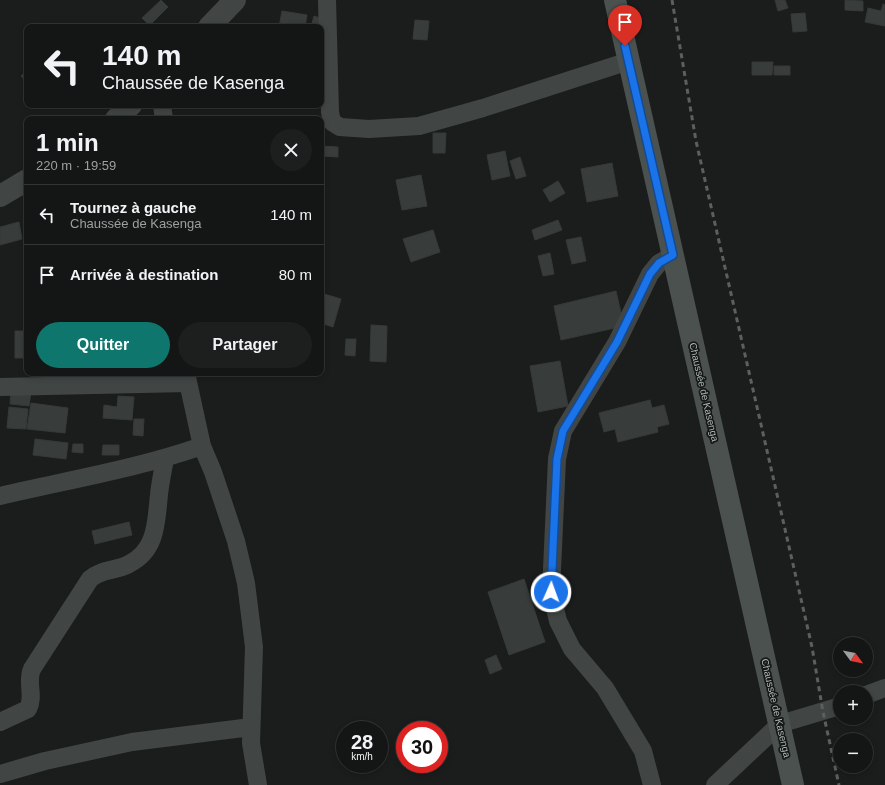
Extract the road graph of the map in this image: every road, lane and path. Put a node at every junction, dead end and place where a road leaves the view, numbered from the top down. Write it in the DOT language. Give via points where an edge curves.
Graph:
graph roads {
  1 [pos="235,0"];
  2 [pos="327,0"];
  3 [pos="615,0"];
  4 [pos="212,24"];
  5 [pos="629,61"];
  6 [pos="128,108"];
  7 [pos="119,116"];
  8 [pos="24,182"];
  9 [pos="0,196"];
  10 [pos="673,255"];
  11 [pos="186,378"];
  12 [pos="0,387"];
  13 [pos="202,446"];
  14 [pos="165,458"];
  15 [pos="0,496"];
  16 [pos="885,688"];
  17 [pos="873,692"];
  18 [pos="833,708"];
  19 [pos="0,722"];
  20 [pos="780,724"];
  21 [pos="251,727"];
  22 [pos="0,774"];
  23 [pos="258,785"];
  24 [pos="652,785"];
  25 [pos="715,785"];
  26 [pos="793,785"];
  1 -- 4 [label="street"];
  2 -- 5 [label="street" via="330,112 332,122 340,127 369,129 419,126"];
  3 -- 5 [label="main road, Chaussée de Kasenga"];
  5 -- 10 [label="main road, Chaussée de Kasenga"];
  6 -- 7 [label="street"];
  8 -- 9 [label="street"];
  10 -- 20 [label="main road, Chaussée de Kasenga"];
  10 -- 24 [label="street" via="659,263 650,274 617,342 563,431 557,459 551,592 558,621 572,649 605,688 643,751"];
  11 -- 12 [label="street"];
  11 -- 13 [label="street"];
  13 -- 14 [label="street"];
  13 -- 21 [label="street" via="236,541 246,583 254,647"];
  14 -- 15 [label="street"];
  14 -- 19 [label="street" via="157,522 149,546 141,556 129,564 96,574 90,579 29,674 32,697 28,709"];
  16 -- 17 [label="street"];
  18 -- 20 [label="street"];
  20 -- 25 [label="street"];
  20 -- 26 [label="main road, Chaussée de Kasenga"];
  21 -- 22 [label="street" via="132,742 45,761"];
  21 -- 23 [label="street"];
}
